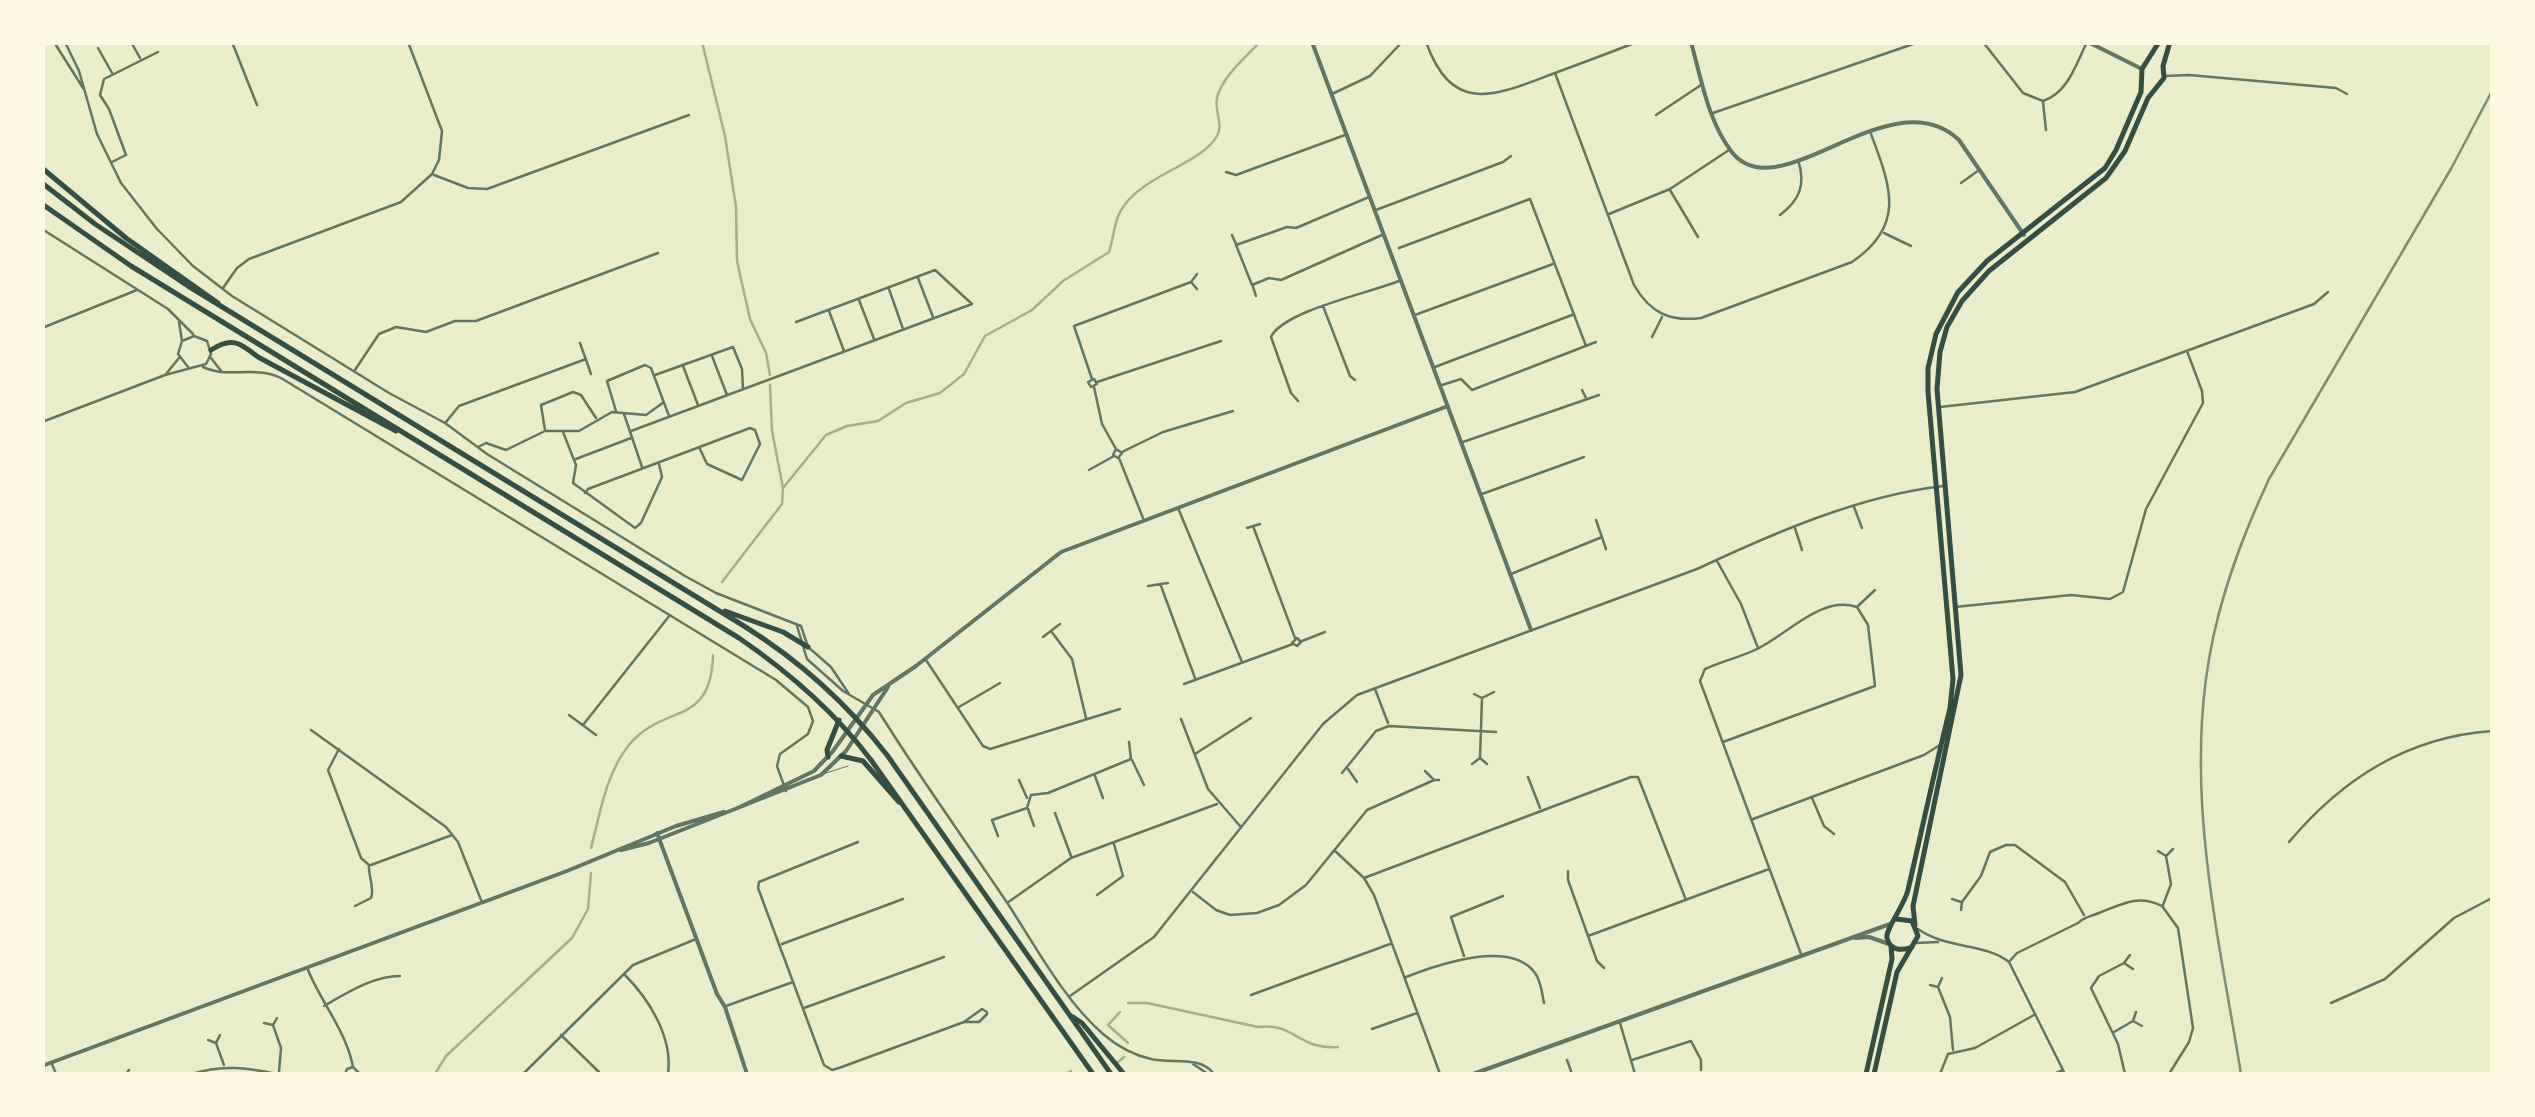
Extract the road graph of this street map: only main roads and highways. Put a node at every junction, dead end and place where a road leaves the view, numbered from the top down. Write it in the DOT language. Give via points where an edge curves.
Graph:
graph roads {
  1 [pos="2159,42"];
  2 [pos="2170,42"];
  3 [pos="2149,62"];
  4 [pos="2163,66"];
  5 [pos="2144,80"];
  6 [pos="2156,84"];
  7 [pos="43,168"];
  8 [pos="42,183"];
  9 [pos="42,204"];
  10 [pos="222,307"];
  11 [pos="211,354"];
  12 [pos="402,432"];
  13 [pos="720,611"];
  14 [pos="805,645"];
  15 [pos="839,720"];
  16 [pos="828,756"];
  17 [pos="842,756"];
  18 [pos="904,804"];
  19 [pos="1893,922"];
  20 [pos="1916,927"];
  21 [pos="1890,944"];
  22 [pos="1914,945"];
  23 [pos="1070,1016"];
  24 [pos="1092,1074"];
  25 [pos="1111,1074"];
  26 [pos="1124,1074"];
  27 [pos="1866,1074"];
  28 [pos="1874,1074"];
  1 -- 3 [label="main road"];
  2 -- 4 [label="main road"];
  3 -- 4 [label="main road"];
  3 -- 5 [label="main road"];
  4 -- 6 [label="main road" via="2165,76"];
  5 -- 6 [label="main road"];
  5 -- 19 [label="main road" via="2104,168 1972,275 1936,334 1928,392 1953,679 1906,901"];
  6 -- 20 [label="main road" via="2116,166 1975,284 1948,327 1938,408 1960,693 1914,897"];
  7 -- 10 [label="main road"];
  8 -- 10 [label="main road"];
  9 -- 12 [label="main road"];
  10 -- 13 [label="main road"];
  11 -- 12 [label="main road" via="227,341 240,342"];
  12 -- 15 [label="main road" via="739,638"];
  13 -- 14 [label="main road"];
  13 -- 23 [label="main road" via="798,662 856,717"];
  15 -- 16 [label="main road"];
  15 -- 18 [label="main road"];
  17 -- 18 [label="main road" via="863,762"];
  18 -- 24 [label="main road"];
  19 -- 20 [label="main road" via="1904,918"];
  19 -- 21 [label="main road" via="1886,934"];
  20 -- 22 [label="main road"];
  21 -- 22 [label="main road" via="1902,950"];
  21 -- 27 [label="main road"];
  22 -- 28 [label="main road" via="1897,972"];
  23 -- 25 [label="main road"];
  23 -- 26 [label="main road"];
}
